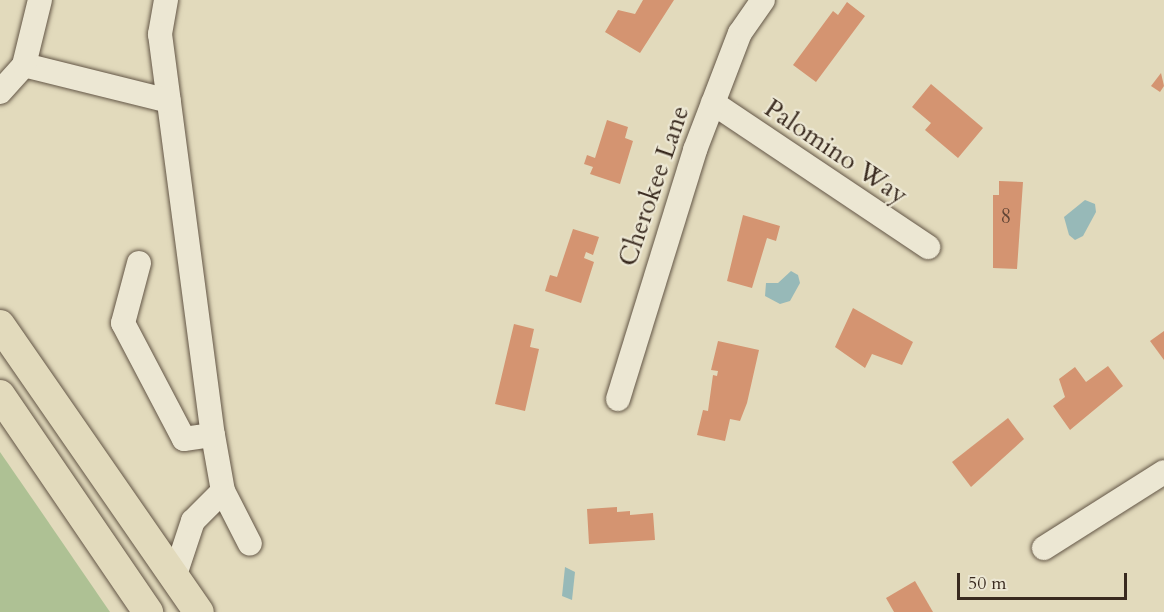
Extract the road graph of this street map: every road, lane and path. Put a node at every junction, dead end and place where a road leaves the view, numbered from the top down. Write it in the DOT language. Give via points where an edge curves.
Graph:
graph roads {
  1 [pos="40,0"];
  2 [pos="166,0"];
  3 [pos="763,0"];
  4 [pos="24,65"];
  5 [pos="0,92"];
  6 [pos="169,101"];
  7 [pos="713,103"];
  8 [pos="928,247"];
  9 [pos="139,263"];
  10 [pos="0,325"];
  11 [pos="0,395"];
  12 [pos="618,399"];
  13 [pos="213,435"];
  14 [pos="1164,472"];
  15 [pos="223,491"];
  16 [pos="250,544"];
  17 [pos="1044,548"];
  18 [pos="174,578"];
  19 [pos="148,612"];
  20 [pos="199,612"];
  1 -- 4 [label="street"];
  2 -- 6 [label="street" via="160,34"];
  3 -- 7 [label="street, Cherokee Lane" via="740,33"];
  4 -- 5 [label="street"];
  4 -- 6 [label="street"];
  6 -- 13 [label="street"];
  7 -- 8 [label="street, Palomino Way"];
  7 -- 12 [label="street, Cherokee Lane" via="672,215"];
  9 -- 13 [label="street" via="123,323 184,439"];
  10 -- 18 [label="main road"];
  11 -- 19 [label="main road"];
  13 -- 15 [label="street"];
  14 -- 17 [label="street"];
  15 -- 16 [label="street"];
  15 -- 18 [label="street" via="193,521"];
  18 -- 20 [label="main road"];
}
